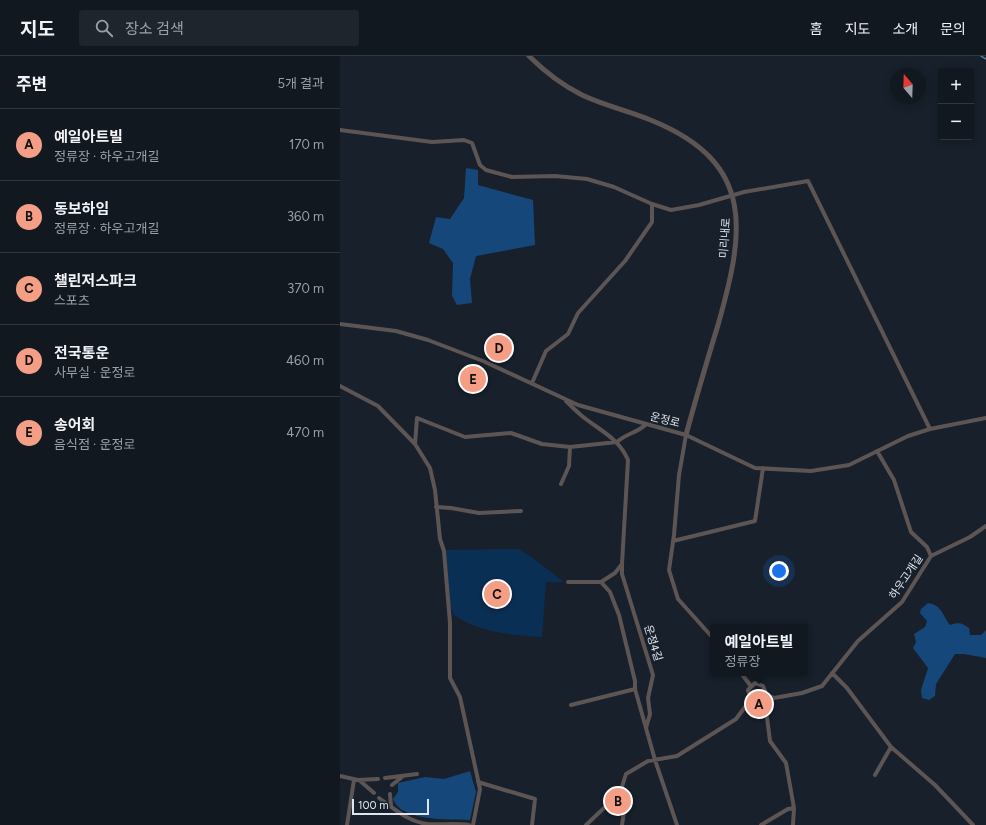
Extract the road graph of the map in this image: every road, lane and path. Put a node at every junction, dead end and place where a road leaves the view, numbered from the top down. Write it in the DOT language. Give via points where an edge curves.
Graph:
graph roads {
  1 [pos="529,56"];
  2 [pos="340,130"];
  3 [pos="732,196"];
  4 [pos="652,204"];
  5 [pos="340,324"];
  6 [pos="532,384"];
  7 [pos="340,386"];
  8 [pos="563,398"];
  9 [pos="986,418"];
  10 [pos="645,425"];
  11 [pos="930,429"];
  12 [pos="686,435"];
  13 [pos="617,442"];
  14 [pos="415,444"];
  15 [pos="570,447"];
  16 [pos="877,451"];
  17 [pos="763,468"];
  18 [pos="561,484"];
  19 [pos="436,507"];
  20 [pos="521,511"];
  21 [pos="986,526"];
  22 [pos="673,541"];
  23 [pos="930,556"];
  24 [pos="622,564"];
  25 [pos="568,582"];
  26 [pos="601,582"];
  27 [pos="710,635"];
  28 [pos="832,673"];
  29 [pos="743,676"];
  30 [pos="750,686"];
  31 [pos="635,688"];
  32 [pos="765,695"];
  33 [pos="751,699"];
  34 [pos="762,700"];
  35 [pos="571,705"];
  36 [pos="646,728"];
  37 [pos="891,747"];
  38 [pos="655,760"];
  39 [pos="417,774"];
  40 [pos="875,775"];
  41 [pos="340,776"];
  42 [pos="402,777"];
  43 [pos="385,778"];
  44 [pos="378,779"];
  45 [pos="356,780"];
  46 [pos="478,782"];
  47 [pos="392,785"];
  48 [pos="620,793"];
  49 [pos="374,794"];
  50 [pos="390,794"];
  51 [pos="379,798"];
  52 [pos="391,806"];
  53 [pos="794,808"];
  54 [pos="346,825"];
  55 [pos="469,825"];
  56 [pos="473,825"];
  57 [pos="532,825"];
  58 [pos="586,825"];
  59 [pos="622,825"];
  60 [pos="677,825"];
  61 [pos="761,825"];
  62 [pos="793,825"];
  63 [pos="973,825"];
  1 -- 3 [label="street, 미리내로" via="539,66 582,95 654,121 689,138 706,152 722,173"];
  2 -- 4 [label="street" via="432,142 464,140 472,143 480,165 486,170 512,177 555,176 587,179 614,187"];
  3 -- 4 [label="street" via="679,209"];
  3 -- 11 [label="street" via="808,181"];
  3 -- 12 [label="street, 미리내로" via="736,209 738,236 734,260"];
  4 -- 6 [label="street" via="652,222 625,261 578,313 568,334 546,351"];
  5 -- 6 [label="street, 운정로" via="396,331 428,340 483,361"];
  6 -- 8 [label="street, 운정로"];
  7 -- 14 [label="street" via="378,406"];
  8 -- 10 [label="street, 운정로"];
  8 -- 13 [label="street, 운정4길"];
  9 -- 11 [label="street, 운정로"];
  10 -- 12 [label="street, 운정로"];
  10 -- 13 [label="street" via="639,431 622,437"];
  11 -- 16 [label="street, 운정로"];
  12 -- 17 [label="street, 운정로" via="755,468"];
  12 -- 22 [label="street" via="679,475"];
  13 -- 15 [label="street"];
  13 -- 24 [label="street, 운정4길" via="628,460"];
  14 -- 15 [label="street" via="416,418 465,437 512,434 542,444"];
  14 -- 19 [label="street" via="430,468"];
  15 -- 18 [label="street" via="569,466"];
  16 -- 17 [label="street, 운정로" via="849,465 811,472"];
  16 -- 23 [label="street, 하우고개길" via="894,480 911,532 927,548"];
  17 -- 22 [label="street" via="755,521"];
  19 -- 20 [label="street" via="479,513"];
  19 -- 46 [label="street" via="444,551 450,623 450,678 462,703"];
  21 -- 23 [label="street" via="970,537"];
  22 -- 27 [label="street" via="669,570 678,599"];
  23 -- 28 [label="street, 하우고개길" via="902,602 858,641"];
  24 -- 26 [label="street" via="615,573"];
  24 -- 36 [label="street, 운정4길" via="622,574 653,675 648,698 650,714"];
  25 -- 26 [label="street"];
  26 -- 31 [label="street, 운정4길" via="610,592 619,615"];
  28 -- 32 [label="street, 하우고개길" via="822,686 802,693 774,698"];
  28 -- 37 [label="street" via="847,688"];
  29 -- 30 [label="street"];
  30 -- 32 [label="street" via="755,683 763,686"];
  30 -- 33 [label="street" via="748,690"];
  31 -- 35 [label="street"];
  31 -- 36 [label="street, 운정4길"];
  32 -- 34 [label="street"];
  33 -- 34 [label="street"];
  33 -- 38 [label="street" via="736,719 677,756"];
  34 -- 53 [label="street" via="766,710 770,741 786,763"];
  36 -- 38 [label="street, 운정4길"];
  37 -- 40 [label="street"];
  37 -- 63 [label="street" via="935,785"];
  38 -- 48 [label="street" via="648,761 626,774"];
  38 -- 60 [label="street, 운정4길"];
  39 -- 42 [label="street"];
  41 -- 45 [label="street"];
  42 -- 43 [label="street"];
  42 -- 47 [label="street"];
  44 -- 45 [label="street"];
  45 -- 49 [label="street"];
  45 -- 54 [label="street"];
  46 -- 56 [label="street" via="480,789"];
  46 -- 57 [label="street" via="535,799"];
  48 -- 58 [label="street"];
  48 -- 59 [label="street" via="624,812"];
  50 -- 52 [label="street"];
  51 -- 52 [label="street"];
  52 -- 55 [label="street" via="406,817 428,824"];
  53 -- 61 [label="street"];
  53 -- 62 [label="street"];
}
